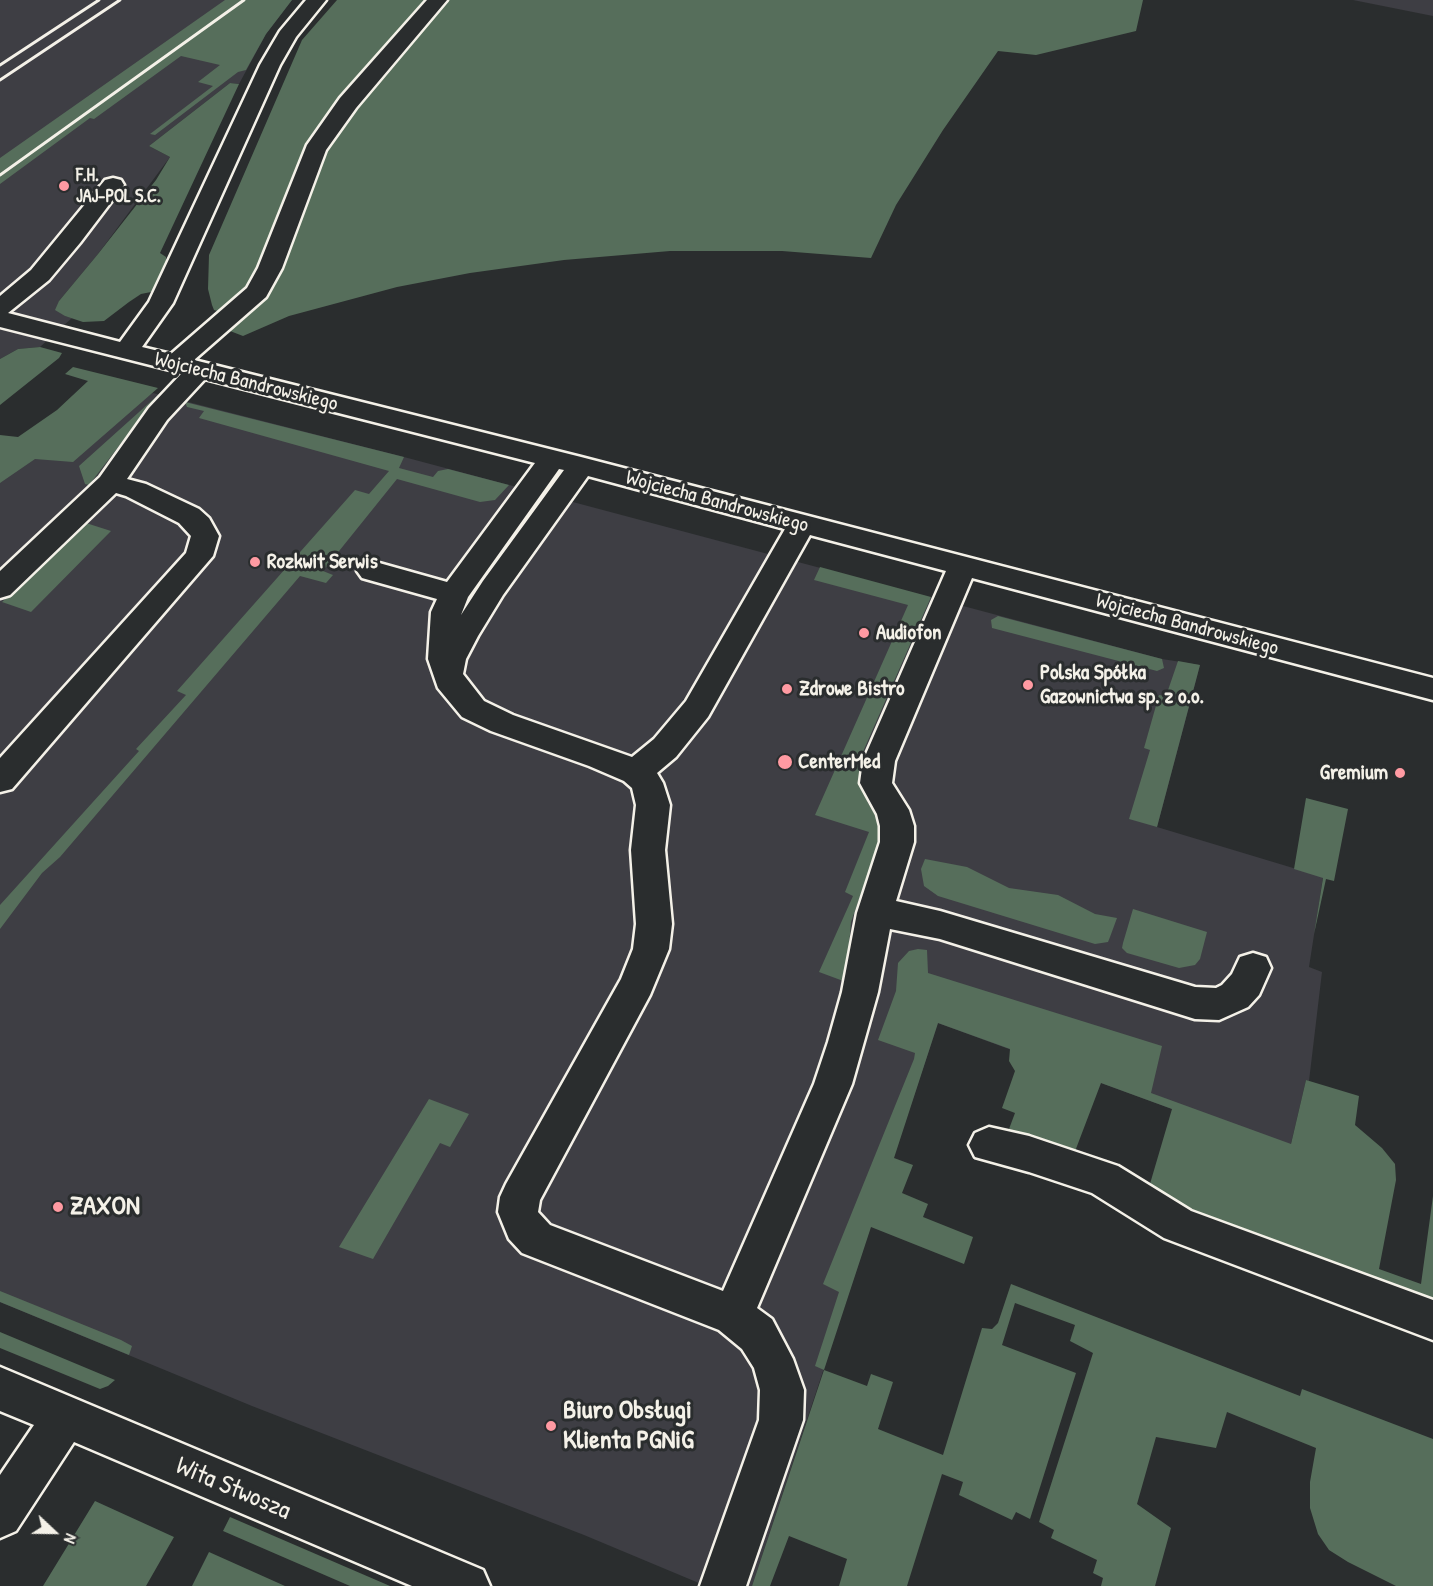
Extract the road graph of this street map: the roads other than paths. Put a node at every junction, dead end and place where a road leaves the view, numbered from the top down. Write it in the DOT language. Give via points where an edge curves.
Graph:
graph roads {
  1 [pos="316,0"];
  2 [pos="437,0"];
  3 [pos="113,185"];
  4 [pos="0,308"];
  5 [pos="0,319"];
  6 [pos="126,351"];
  7 [pos="187,367"];
  8 [pos="552,459"];
  9 [pos="581,466"];
  10 [pos="110,483"];
  11 [pos="801,525"];
  12 [pos="962,567"];
  13 [pos="372,571"];
  14 [pos="0,588"];
  15 [pos="454,594"];
  16 [pos="449,680"];
  17 [pos="1433,689"];
  18 [pos="636,772"];
  19 [pos="0,780"];
  20 [pos="875,913"];
  21 [pos="1253,968"];
  22 [pos="989,1145"];
  23 [pos="733,1315"];
  24 [pos="1433,1320"];
  25 [pos="0,1389"];
  26 [pos="64,1418"];
  27 [pos="0,1515"];
  28 [pos="466,1586"];
  29 [pos="723,1586"];
  1 -- 6 [label="street" via="287,35 270,65 161,303"];
  2 -- 7 [label="street" via="348,103 315,150 257,292"];
  3 -- 4 [label="street" via="40,275"];
  5 -- 6 [label="street, Wojciecha Bandrowskiego"];
  6 -- 7 [label="street, Wojciecha Bandrowskiego"];
  7 -- 8 [label="street, Wojciecha Bandrowskiego"];
  7 -- 10 [label="street"];
  8 -- 9 [label="street, Wojciecha Bandrowskiego"];
  8 -- 15 [label="street"];
  9 -- 11 [label="street, Wojciecha Bandrowskiego"];
  9 -- 16 [label="street" via="464,634 451,659"];
  10 -- 14 [label="street"];
  10 -- 19 [label="street" via="136,490 189,516 205,536 199,556"];
  11 -- 12 [label="street, Wojciecha Bandrowskiego"];
  11 -- 18 [label="street" via="697,709 665,748"];
  12 -- 17 [label="street, Wojciecha Bandrowskiego"];
  12 -- 20 [label="street" via="879,761 876,783 892,810 897,842"];
  13 -- 15 [label="street"];
  15 -- 16 [label="street" via="446,612 443,659"];
  16 -- 18 [label="street" via="473,709"];
  18 -- 23 [label="street" via="647,783 653,805 648,850 654,924 651,949 637,984 520,1197 518,1212 523,1226 536,1239"];
  20 -- 21 [label="street" via="940,925 1196,1003 1219,1004 1235,996"];
  20 -- 23 [label="street" via="860,992 833,1084"];
  22 -- 24 [label="street" via="1104,1179 1178,1225"];
  23 -- 29 [label="street" via="756,1334 772,1359 782,1390 781,1420"];
  25 -- 26 [label="street, Wita Stwosza"];
  26 -- 27 [label="street"];
  26 -- 28 [label="street, Wita Stwosza"];
}
